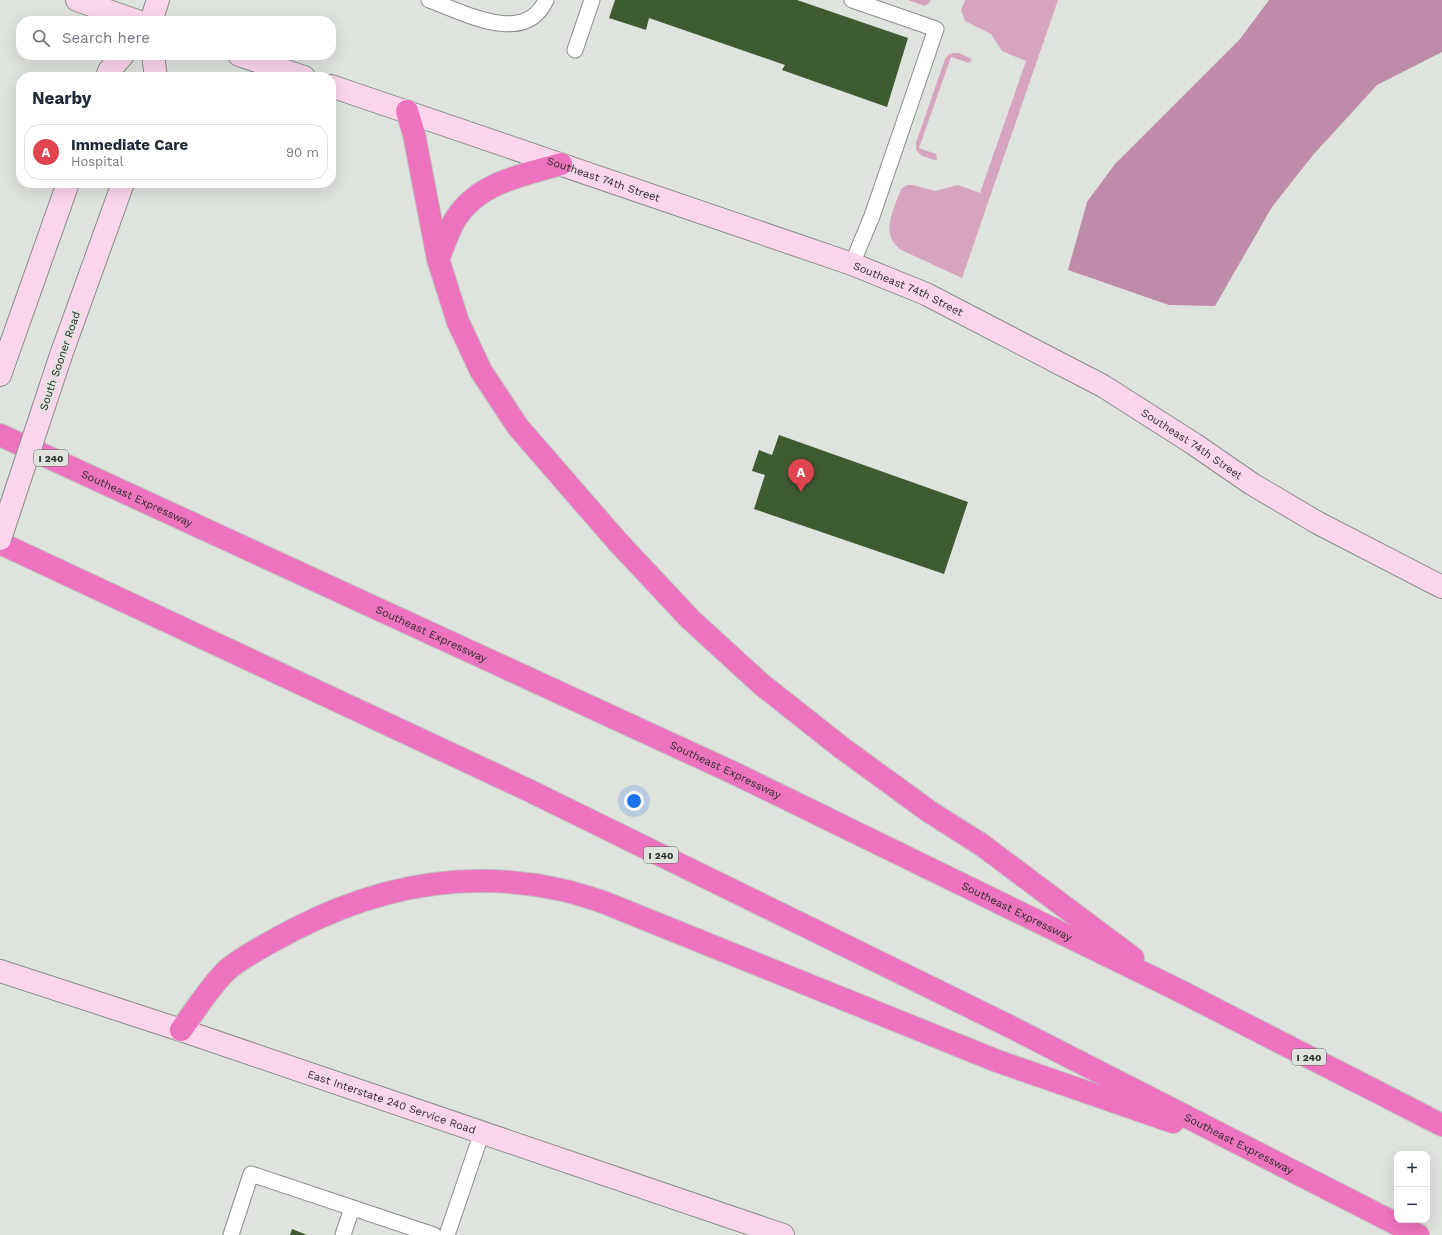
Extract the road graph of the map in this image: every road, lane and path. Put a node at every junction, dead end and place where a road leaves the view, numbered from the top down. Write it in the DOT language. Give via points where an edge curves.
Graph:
graph roads {
  1 [pos="77,0"];
  2 [pos="158,0"];
  3 [pos="429,0"];
  4 [pos="546,0"];
  5 [pos="592,0"];
  6 [pos="852,0"];
  7 [pos="123,16"];
  8 [pos="153,16"];
  9 [pos="575,50"];
  10 [pos="119,60"];
  11 [pos="154,60"];
  12 [pos="254,60"];
  13 [pos="109,72"];
  14 [pos="155,72"];
  15 [pos="289,72"];
  16 [pos="336,88"];
  17 [pos="407,111"];
  18 [pos="561,164"];
  19 [pos="66,188"];
  20 [pos="120,188"];
  21 [pos="438,259"];
  22 [pos="852,264"];
  23 [pos="0,375"];
  24 [pos="0,435"];
  25 [pos="0,539"];
  26 [pos="0,543"];
  27 [pos="1442,587"];
  28 [pos="0,971"];
  29 [pos="1176,989"];
  30 [pos="181,1030"];
  31 [pos="1442,1125"];
  32 [pos="482,1132"];
  33 [pos="1250,1149"];
  34 [pos="352,1208"];
  35 [pos="231,1235"];
  36 [pos="343,1235"];
  37 [pos="434,1235"];
  38 [pos="447,1235"];
  39 [pos="783,1235"];
  40 [pos="1418,1235"];
  1 -- 7 [label="main road"];
  2 -- 8 [label="main road"];
  3 -- 4 [label="lane" via="490,22 514,25 533,18"];
  5 -- 9 [label="lane"];
  6 -- 22 [label="lane" via="936,29 872,216"];
  10 -- 13 [label="main road"];
  11 -- 14 [label="main road"];
  12 -- 15 [label="main road"];
  16 -- 17 [label="main road, Southeast 74th Street"];
  17 -- 18 [label="main road, Southeast 74th Street"];
  17 -- 21 [label="highway" via="414,134"];
  18 -- 21 [label="highway" via="500,182 480,193 466,205 452,224"];
  18 -- 22 [label="main road, Southeast 74th Street"];
  19 -- 23 [label="main road"];
  20 -- 25 [label="main road, South Sooner Road, bridge"];
  21 -- 29 [label="highway" via="458,322 477,364 518,428 617,541 690,619 761,684 842,748 930,812 982,845"];
  22 -- 27 [label="main road, Southeast 74th Street" via="926,294 1103,386 1252,484 1387,560"];
  24 -- 29 [label="highway, Southeast Expressway / I 240" via="729,770"];
  26 -- 33 [label="highway, Southeast Expressway / I 240" via="533,793 1009,1026"];
  28 -- 30 [label="main road, East Interstate 240 Service Road"];
  29 -- 31 [label="highway, Southeast Expressway / I 240"];
  30 -- 32 [label="main road, East Interstate 240 Service Road"];
  30 -- 33 [label="highway" via="227,971 256,950 337,910 381,894 421,885 464,881 508,882 557,889 603,902 998,1061"];
  32 -- 38 [label="lane"];
  32 -- 39 [label="main road, East Interstate 240 Service Road"];
  33 -- 40 [label="highway, Southeast Expressway / I 240"];
  34 -- 35 [label="lane" via="251,1174"];
  34 -- 36 [label="lane"];
  34 -- 37 [label="lane"];
}
